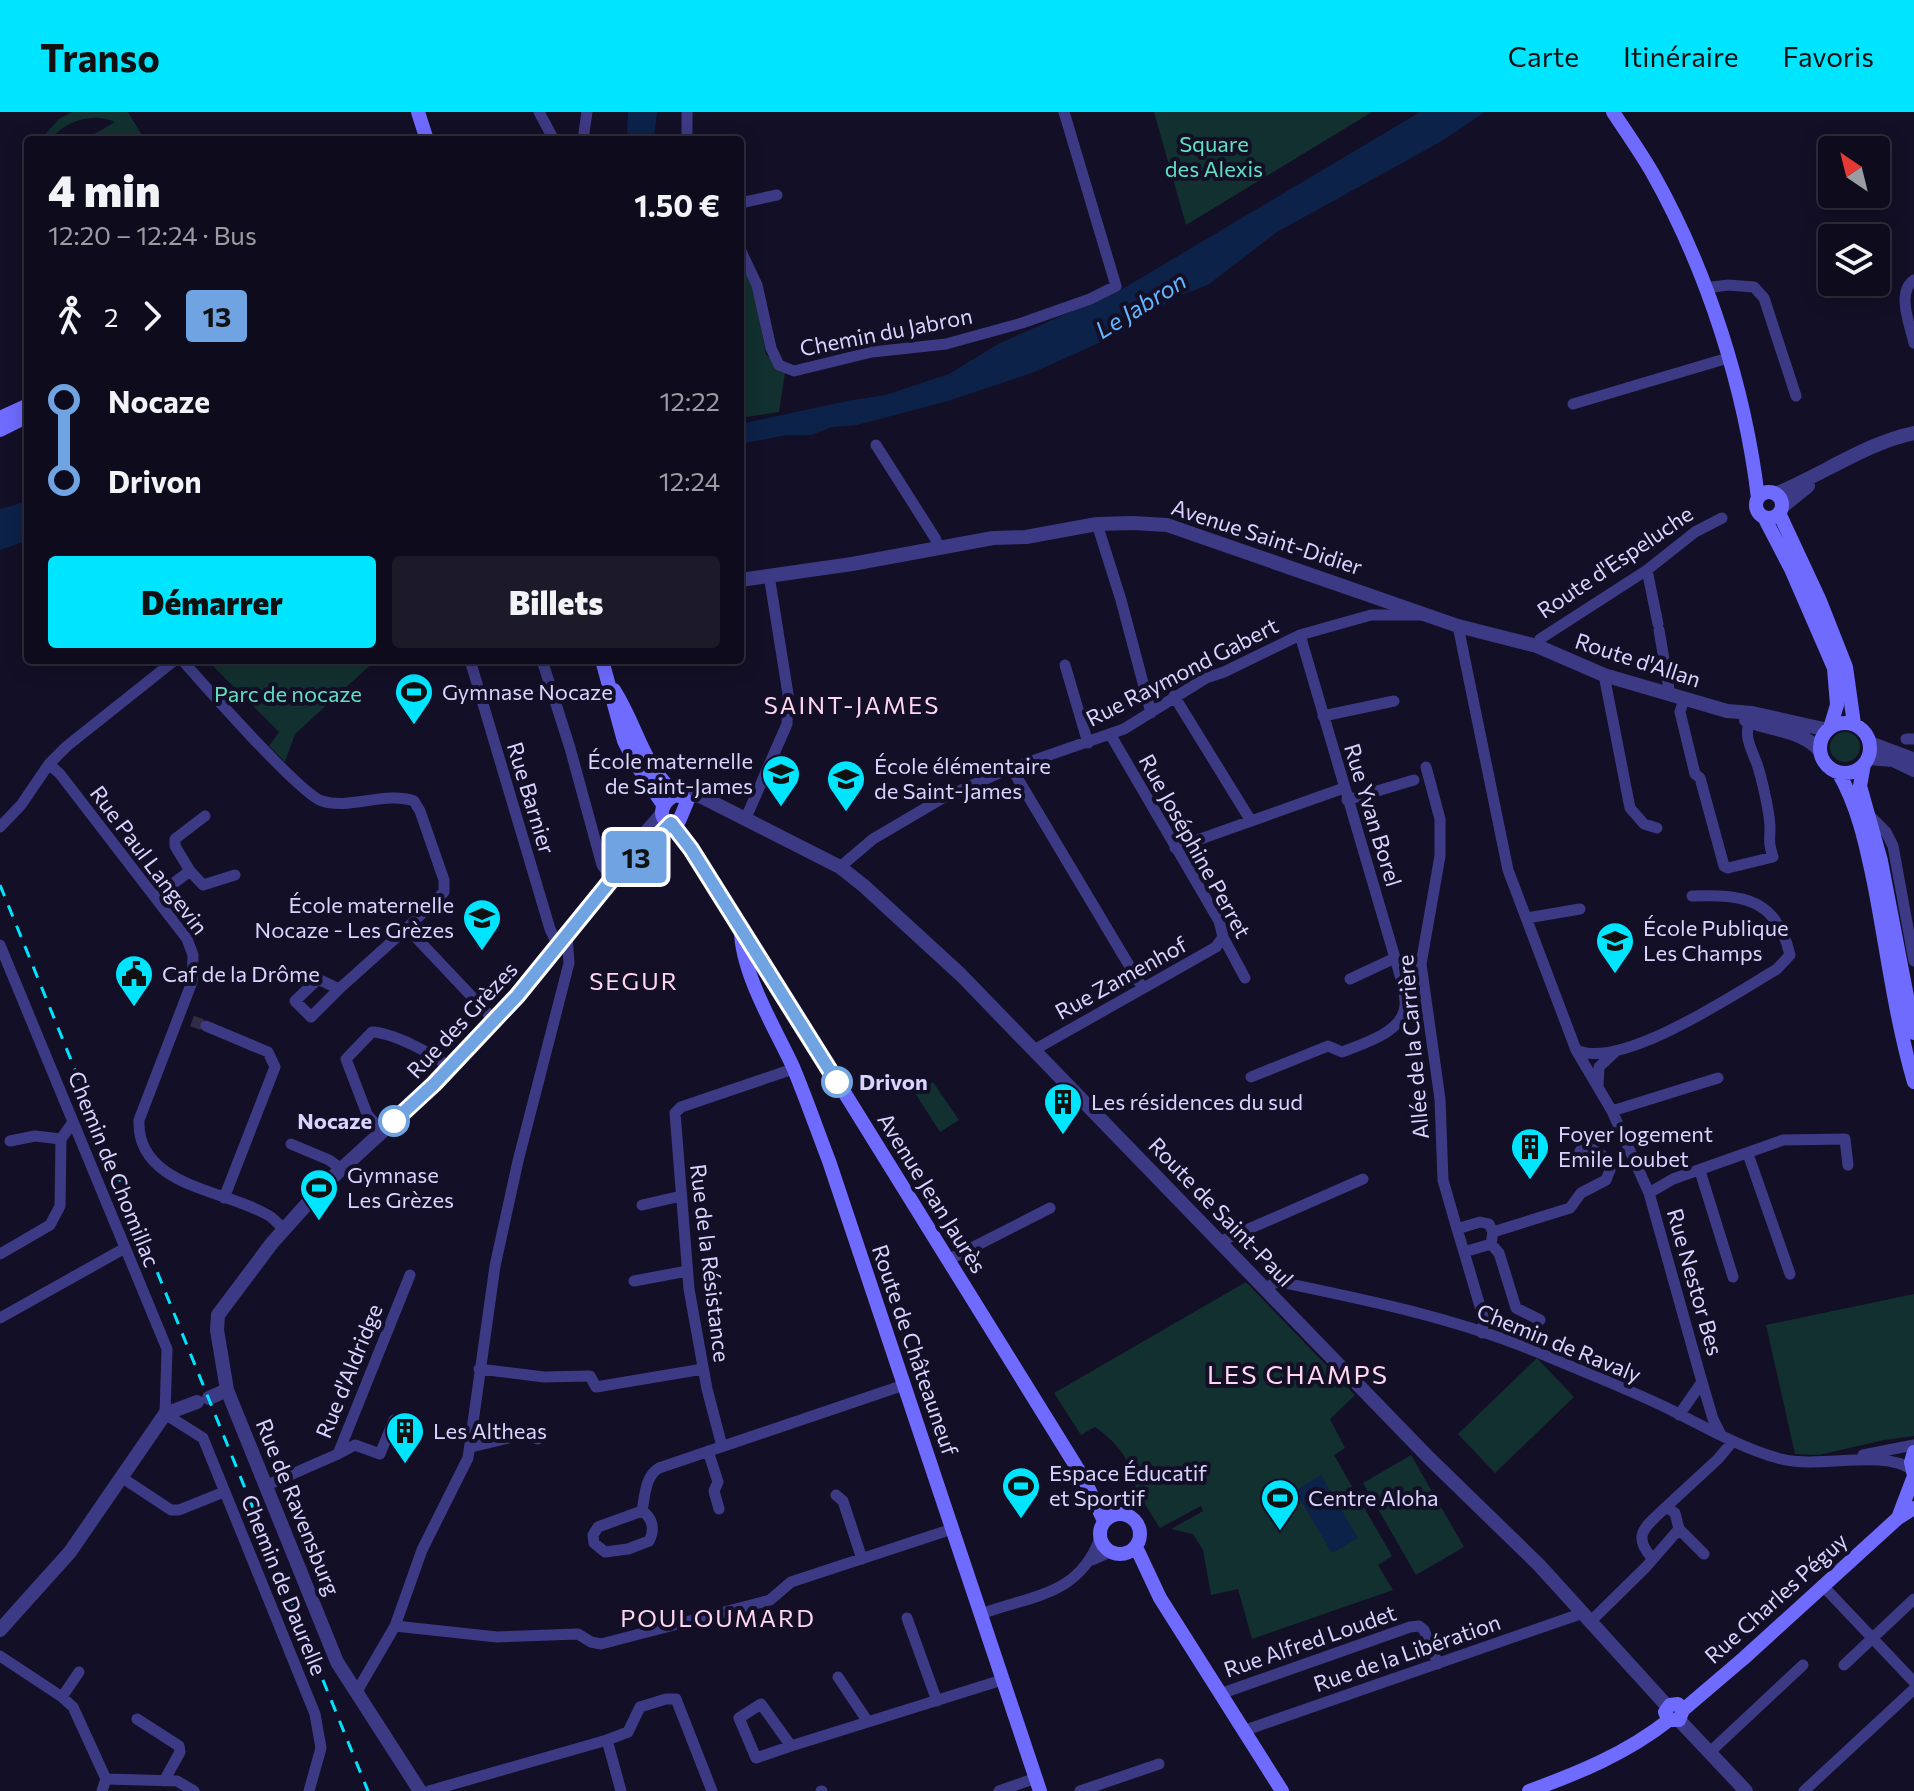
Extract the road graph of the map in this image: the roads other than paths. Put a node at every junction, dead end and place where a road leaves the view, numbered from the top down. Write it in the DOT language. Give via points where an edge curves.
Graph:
graph roads {
  1 [pos="418,112"];
  2 [pos="539,112"];
  3 [pos="587,112"];
  4 [pos="1064,112"];
  5 [pos="1613,112"];
  6 [pos="688,113"];
  7 [pos="426,136"];
  8 [pos="552,136"];
  9 [pos="584,136"];
  10 [pos="687,136"];
  11 [pos="777,195"];
  12 [pos="744,202"];
  13 [pos="744,257"];
  14 [pos="1914,280"];
  15 [pos="1705,288"];
  16 [pos="1914,343"];
  17 [pos="1728,358"];
  18 [pos="1796,396"];
  19 [pos="1573,404"];
  20 [pos="24,407"];
  21 [pos="0,418"];
  22 [pos="24,418"];
  23 [pos="0,430"];
  24 [pos="1914,433"];
  25 [pos="876,445"];
  26 [pos="1773,501"];
  27 [pos="1722,518"];
  28 [pos="1097,524"];
  29 [pos="939,548"];
  30 [pos="1647,570"];
  31 [pos="769,575"];
  32 [pos="744,579"];
  33 [pos="1393,603"];
  34 [pos="1426,614"];
  35 [pos="1371,615"];
  36 [pos="1458,626"];
  37 [pos="1300,635"];
  38 [pos="1537,646"];
  39 [pos="170,664"];
  40 [pos="186,664"];
  41 [pos="471,664"];
  42 [pos="543,664"];
  43 [pos="603,664"];
  44 [pos="1065,665"];
  45 [pos="1604,675"];
  46 [pos="1174,696"];
  47 [pos="1677,697"];
  48 [pos="1394,701"];
  49 [pos="1151,713"];
  50 [pos="1323,716"];
  51 [pos="1751,718"];
  52 [pos="1854,724"];
  53 [pos="1829,729"];
  54 [pos="1110,734"];
  55 [pos="1088,743"];
  56 [pos="1820,751"];
  57 [pos="1868,755"];
  58 [pos="1914,760"];
  59 [pos="49,764"];
  60 [pos="1426,767"];
  61 [pos="1012,769"];
  62 [pos="1914,770"];
  63 [pos="1838,772"];
  64 [pos="1414,780"];
  65 [pos="1346,794"];
  66 [pos="675,810"];
  67 [pos="205,816"];
  68 [pos="1870,816"];
  69 [pos="745,820"];
  70 [pos="1251,821"];
  71 [pos="0,827"];
  72 [pos="1657,828"];
  73 [pos="1175,848"];
  74 [pos="840,867"];
  75 [pos="190,871"];
  76 [pos="235,875"];
  77 [pos="612,879"];
  78 [pos="1692,896"];
  79 [pos="155,897"];
  80 [pos="1580,909"];
  81 [pos="1527,918"];
  82 [pos="407,928"];
  83 [pos="741,928"];
  84 [pos="1223,937"];
  85 [pos="563,941"];
  86 [pos="0,945"];
  87 [pos="1395,958"];
  88 [pos="1914,961"];
  89 [pos="1245,978"];
  90 [pos="1350,979"];
  91 [pos="1142,987"];
  92 [pos="339,989"];
  93 [pos="178,1016"];
  94 [pos="494,1020"];
  95 [pos="192,1021"];
  96 [pos="206,1026"];
  97 [pos="1914,1028"];
  98 [pos="1034,1050"];
  99 [pos="1576,1050"];
  100 [pos="1617,1050"];
  101 [pos="449,1067"];
  102 [pos="793,1069"];
  103 [pos="1251,1077"];
  104 [pos="1718,1078"];
  105 [pos="1914,1082"];
  106 [pos="1601,1093"];
  107 [pos="1612,1111"];
  108 [pos="73,1122"];
  109 [pos="382,1132"];
  110 [pos="61,1139"];
  111 [pos="10,1141"];
  112 [pos="291,1144"];
  113 [pos="1580,1151"];
  114 [pos="1748,1154"];
  115 [pos="1848,1165"];
  116 [pos="340,1168"];
  117 [pos="1700,1171"];
  118 [pos="1363,1179"];
  119 [pos="1649,1193"];
  120 [pos="681,1196"];
  121 [pos="224,1198"];
  122 [pos="642,1205"];
  123 [pos="1050,1208"];
  124 [pos="1457,1229"];
  125 [pos="285,1230"];
  126 [pos="1492,1238"];
  127 [pos="1219,1242"];
  128 [pos="125,1248"];
  129 [pos="1464,1252"];
  130 [pos="0,1254"];
  131 [pos="948,1260"];
  132 [pos="687,1271"];
  133 [pos="1790,1274"];
  134 [pos="410,1275"];
  135 [pos="1733,1277"];
  136 [pos="634,1281"];
  137 [pos="1265,1289"];
  138 [pos="0,1318"];
  139 [pos="1540,1320"];
  140 [pos="217,1330"];
  141 [pos="1482,1333"];
  142 [pos="479,1369"];
  143 [pos="703,1369"];
  144 [pos="226,1383"];
  145 [pos="904,1385"];
  146 [pos="1704,1388"];
  147 [pos="165,1414"];
  148 [pos="1684,1417"];
  149 [pos="394,1420"];
  150 [pos="1721,1435"];
  151 [pos="538,1439"];
  152 [pos="1733,1441"];
  153 [pos="1914,1445"];
  154 [pos="722,1446"];
  155 [pos="471,1447"];
  156 [pos="708,1451"];
  157 [pos="1914,1452"];
  158 [pos="338,1454"];
  159 [pos="1831,1463"];
  160 [pos="1913,1474"];
  161 [pos="121,1477"];
  162 [pos="265,1486"];
  163 [pos="224,1492"];
  164 [pos="836,1495"];
  165 [pos="1666,1507"];
  166 [pos="719,1509"];
  167 [pos="1913,1510"];
  168 [pos="642,1511"];
  169 [pos="1110,1518"];
  170 [pos="1898,1518"];
  171 [pos="952,1529"];
  172 [pos="1679,1529"];
  173 [pos="1100,1538"];
  174 [pos="1124,1551"];
  175 [pos="1704,1554"];
  176 [pos="1652,1558"];
  177 [pos="862,1559"];
  178 [pos="1092,1560"];
  179 [pos="1823,1586"];
  180 [pos="1914,1599"];
  181 [pos="981,1614"];
  182 [pos="1587,1617"];
  183 [pos="907,1618"];
  184 [pos="395,1626"];
  185 [pos="0,1630"];
  186 [pos="1872,1638"];
  187 [pos="0,1656"];
  188 [pos="1438,1664"];
  189 [pos="1803,1665"];
  190 [pos="1844,1665"];
  191 [pos="79,1672"];
  192 [pos="838,1677"];
  193 [pos="1002,1680"];
  194 [pos="1914,1682"];
  195 [pos="1914,1689"];
  196 [pos="356,1693"];
  197 [pos="1220,1694"];
  198 [pos="62,1697"];
  199 [pos="937,1701"];
  200 [pos="1675,1714"];
  201 [pos="137,1719"];
  202 [pos="868,1722"];
  203 [pos="1243,1731"];
  204 [pos="607,1740"];
  205 [pos="791,1746"];
  206 [pos="1710,1752"];
  207 [pos="1159,1764"];
  208 [pos="106,1779"];
  209 [pos="164,1781"];
  210 [pos="1038,1785"];
  211 [pos="102,1791"];
  212 [pos="194,1791"];
  213 [pos="309,1791"];
  214 [pos="420,1791"];
  215 [pos="429,1791"];
  216 [pos="621,1791"];
  217 [pos="712,1791"];
  218 [pos="999,1791"];
  219 [pos="1080,1791"];
  220 [pos="1282,1791"];
  221 [pos="1529,1791"];
  222 [pos="1746,1791"];
  223 [pos="1804,1791"];
  1 -- 7 [label="main road"];
  2 -- 8 [label="street"];
  3 -- 9 [label="street"];
  4 -- 13 [label="street, Chemin du Jabron" via="1116,286 1090,299 946,344 872,352 794,371 779,365 771,348 757,285"];
  5 -- 15 [label="main road" via="1653,173"];
  6 -- 10 [label="street"];
  11 -- 12 [label="street"];
  14 -- 16 [label="street" via="1904,294"];
  15 -- 17 [label="main road"];
  15 -- 18 [label="street" via="1754,287 1764,298"];
  17 -- 19 [label="street"];
  17 -- 26 [label="main road" via="1753,455"];
  20 -- 21 [label="main road"];
  22 -- 23 [label="main road"];
  24 -- 26 [label="street" via="1892,438"];
  25 -- 29 [label="street"];
  26 -- 52 [label="main road" via="1846,667"];
  26 -- 53 [label="main road" via="1757,509 1791,569 1834,668 1837,705"];
  27 -- 30 [label="street, Route d'Espeluche"];
  28 -- 29 [label="street, Avenue Saint-Didier"];
  28 -- 33 [label="street, Avenue Saint-Didier" via="1167,525"];
  28 -- 49 [label="street"];
  29 -- 31 [label="street, Avenue Saint-Didier"];
  30 -- 38 [label="street, Route d'Espeluche" via="1540,639"];
  30 -- 47 [label="street"];
  31 -- 32 [label="street, Avenue Saint-Didier"];
  31 -- 69 [label="street" via="788,694 787,724"];
  33 -- 34 [label="street, Avenue Saint-Didier"];
  33 -- 35 [label="street"];
  34 -- 35 [label="street, Rue Raymond Gabert"];
  34 -- 36 [label="street, Avenue Saint-Didier"];
  35 -- 37 [label="street, Rue Raymond Gabert"];
  36 -- 38 [label="street, Avenue Saint-Didier"];
  36 -- 81 [label="street, Rue Nestor Bes" via="1508,870"];
  37 -- 46 [label="street, Rue Raymond Gabert"];
  37 -- 50 [label="street, Rue Yvan Borel"];
  38 -- 45 [label="street, Route d'Allan"];
  39 -- 59 [label="street"];
  40 -- 82 [label="street" via="314,798 326,803 414,801 445,884 439,899"];
  41 -- 85 [label="street, Rue Barnier" via="550,929"];
  42 -- 77 [label="street" via="602,865"];
  43 -- 66 [label="main road, Avenue Jean Jaurès"];
  44 -- 55 [label="street"];
  45 -- 47 [label="street, Route d'Allan"];
  45 -- 72 [label="street" via="1630,808 1644,824"];
  46 -- 49 [label="street, Rue Raymond Gabert"];
  46 -- 70 [label="street"];
  47 -- 51 [label="street, Route d'Allan"];
  47 -- 51 [label="street" via="1695,774 1728,868 1773,857 1750,751"];
  48 -- 50 [label="street"];
  49 -- 54 [label="street, Rue Raymond Gabert"];
  50 -- 65 [label="street, Rue Yvan Borel"];
  51 -- 53 [label="street, Route d'Allan"];
  51 -- 56 [label="street, Route d'Allan" via="1803,737"];
  52 -- 53 [label="main road"];
  52 -- 57 [label="main road" via="1864,731"];
  53 -- 56 [label="main road"];
  54 -- 55 [label="street, Rue Raymond Gabert"];
  54 -- 73 [label="street, Rue Joséphine Perret"];
  55 -- 61 [label="street, Rue Raymond Gabert"];
  56 -- 63 [label="main road"];
  57 -- 58 [label="street"];
  57 -- 62 [label="street"];
  57 -- 63 [label="main road" via="1852,772"];
  57 -- 68 [label="main road" via="1860,786"];
  59 -- 71 [label="street"];
  59 -- 79 [label="street, Rue Paul Langevin"];
  60 -- 124 [label="street, Allée de la Carrière" via="1440,819 1440,856 1421,964 1440,1099 1443,1180"];
  61 -- 74 [label="street, Rue Raymond Gabert" via="941,799 873,839"];
  61 -- 91 [label="street"];
  63 -- 105 [label="main road" via="1869,858"];
  64 -- 65 [label="street"];
  65 -- 70 [label="street"];
  65 -- 87 [label="street, Rue Yvan Borel"];
  66 -- 69 [label="street, Route de Saint-Paul" via="703,799"];
  66 -- 77 [label="street, Rue des Grèzes" via="616,866"];
  66 -- 83 [label="main road, Avenue Jean Jaurès" via="691,849"];
  67 -- 75 [label="street" via="175,839"];
  68 -- 88 [label="street" via="1893,846"];
  68 -- 97 [label="main road"];
  69 -- 74 [label="street, Route de Saint-Paul"];
  70 -- 73 [label="street"];
  73 -- 84 [label="street, Rue Joséphine Perret"];
  74 -- 98 [label="street, Route de Saint-Paul" via="961,975"];
  75 -- 76 [label="street" via="203,885"];
  75 -- 79 [label="street"];
  77 -- 85 [label="street, Rue des Grèzes"];
  78 -- 100 [label="street" via="1746,898 1778,921 1790,955 1777,969 1668,1032"];
  79 -- 93 [label="street, Rue Paul Langevin" via="192,946 192,982"];
  80 -- 81 [label="street"];
  81 -- 99 [label="street, Rue Nestor Bes"];
  82 -- 92 [label="street"];
  82 -- 94 [label="street"];
  83 -- 102 [label="main road, Route de Châteauneuf" via="762,1003"];
  83 -- 131 [label="main road, Avenue Jean Jaurès"];
  84 -- 89 [label="street, Rue Joséphine Perret"];
  84 -- 91 [label="street, Rue Zamenhof" via="1216,947"];
  85 -- 94 [label="street, Rue des Grèzes"];
  85 -- 142 [label="street" via="569,963 518,1161"];
  86 -- 108 [label="street, Chemin de Chomillac"];
  87 -- 90 [label="street"];
  87 -- 103 [label="street, Rue Yvan Borel" via="1405,1001 1401,1020 1342,1052 1328,1046"];
  91 -- 98 [label="street, Rue Zamenhof"];
  93 -- 95 [label="street"];
  93 -- 121 [label="street, Rue Paul Langevin" via="138,1130 159,1167"];
  94 -- 101 [label="street, Rue des Grèzes"];
  96 -- 121 [label="street" via="268,1052 275,1067"];
  98 -- 127 [label="street, Route de Saint-Paul"];
  99 -- 100 [label="street"];
  99 -- 106 [label="street, Rue Nestor Bes"];
  100 -- 106 [label="street" via="1599,1067"];
  101 -- 109 [label="street, Rue des Grèzes"];
  101 -- 109 [label="street" via="384,1033 372,1032 346,1059 367,1114"];
  102 -- 120 [label="street, Rue de la Résistance" via="675,1113"];
  102 -- 145 [label="main road, Route de Châteauneuf"];
  104 -- 107 [label="street"];
  106 -- 107 [label="street, Rue Nestor Bes"];
  107 -- 119 [label="street, Rue Nestor Bes"];
  108 -- 110 [label="street"];
  108 -- 128 [label="street, Chemin de Chomillac"];
  109 -- 116 [label="street, Rue des Grèzes"];
  110 -- 111 [label="street" via="35,1136"];
  110 -- 130 [label="street" via="60,1206 50,1225"];
  112 -- 116 [label="street"];
  113 -- 126 [label="street" via="1590,1148 1602,1155 1610,1170 1606,1180 1581,1193 1570,1208"];
  114 -- 115 [label="street" via="1783,1140 1845,1139"];
  114 -- 117 [label="street"];
  114 -- 133 [label="street"];
  116 -- 125 [label="street, Rue des Grèzes"];
  117 -- 119 [label="street"];
  117 -- 135 [label="street"];
  118 -- 127 [label="street"];
  119 -- 146 [label="street, Rue Nestor Bes"];
  120 -- 122 [label="street"];
  120 -- 132 [label="street, Rue de la Résistance"];
  121 -- 125 [label="street, Rue Paul Langevin" via="269,1216"];
  123 -- 131 [label="street"];
  124 -- 126 [label="street" via="1489,1224"];
  124 -- 129 [label="street, Allée de la Carrière"];
  125 -- 140 [label="street, Rue des Grèzes" via="228,1299 218,1315"];
  126 -- 129 [label="street"];
  126 -- 139 [label="street" via="1516,1308"];
  127 -- 137 [label="street, Route de Saint-Paul"];
  128 -- 138 [label="street"];
  128 -- 147 [label="street, Chemin de Chomillac" via="167,1349"];
  129 -- 141 [label="street, Allée de la Carrière" via="1484,1320"];
  131 -- 169 [label="main road, Avenue Jean Jaurès"];
  132 -- 136 [label="street"];
  132 -- 143 [label="street, Rue de la Résistance"];
  134 -- 158 [label="street, Rue d'Aldridge"];
  137 -- 141 [label="street, Chemin de Ravaly" via="1280,1282 1409,1310"];
  137 -- 182 [label="street, Route de Saint-Paul"];
  140 -- 144 [label="street, Rue de Ravensburg"];
  141 -- 148 [label="street, Chemin de Ravaly"];
  142 -- 143 [label="street" via="590,1376 596,1387"];
  142 -- 155 [label="street"];
  143 -- 154 [label="street, Rue de la Résistance"];
  144 -- 147 [label="street" via="203,1400"];
  144 -- 162 [label="street, Rue de Ravensburg"];
  145 -- 154 [label="street"];
  145 -- 171 [label="main road, Route de Châteauneuf"];
  146 -- 148 [label="street" via="1704,1402"];
  146 -- 150 [label="street, Rue Nestor Bes"];
  147 -- 161 [label="street"];
  147 -- 163 [label="street, Chemin de Daurelle" via="203,1438"];
  148 -- 150 [label="street, Chemin de Ravaly"];
  149 -- 158 [label="street" via="380,1454 355,1445"];
  150 -- 152 [label="street, Chemin de Ravaly"];
  151 -- 155 [label="street" via="525,1434"];
  152 -- 159 [label="street, Chemin de Ravaly" via="1789,1461"];
  152 -- 165 [label="street"];
  153 -- 159 [label="street, Chemin de Ravaly"];
  154 -- 156 [label="street"];
  155 -- 184 [label="street" via="422,1550"];
  156 -- 166 [label="street" via="718,1482 714,1491"];
  156 -- 168 [label="street" via="652,1472"];
  157 -- 160 [label="main road, Rue Charles Péguy"];
  158 -- 162 [label="street, Rue d'Aldridge"];
  159 -- 160 [label="street, Chemin de Ravaly" via="1882,1460 1904,1464"];
  160 -- 170 [label="main road, Rue Charles Péguy"];
  161 -- 163 [label="street" via="171,1510"];
  161 -- 185 [label="street" via="70,1552"];
  162 -- 196 [label="street, Rue de Ravensburg" via="337,1662"];
  163 -- 213 [label="street, Chemin de Daurelle" via="319,1725 321,1748"];
  164 -- 177 [label="street" via="843,1501"];
  165 -- 172 [label="street" via="1675,1513"];
  165 -- 176 [label="street" via="1644,1528 1641,1539"];
  167 -- 170 [label="main road, Rue Charles Péguy"];
  168 -- 168 [label="street" via="598,1527 594,1543 605,1552 649,1541 651,1523"];
  169 -- 173 [label="main road"];
  169 -- 174 [label="main road" via="1127,1515 1137,1523 1140,1535"];
  170 -- 179 [label="main road, Rue Charles Péguy"];
  171 -- 177 [label="street"];
  171 -- 181 [label="main road, Route de Châteauneuf"];
  172 -- 175 [label="street"];
  172 -- 176 [label="street"];
  173 -- 174 [label="main road"];
  173 -- 178 [label="street"];
  174 -- 178 [label="street"];
  174 -- 197 [label="main road"];
  176 -- 182 [label="street"];
  177 -- 184 [label="street" via="791,1582 770,1600 601,1644 578,1634 497,1637"];
  178 -- 181 [label="street" via="1061,1587"];
  179 -- 186 [label="street"];
  179 -- 200 [label="main road, Rue Charles Péguy"];
  180 -- 186 [label="street"];
  181 -- 193 [label="main road, Route de Châteauneuf"];
  182 -- 188 [label="street, Rue de la Libération"];
  182 -- 200 [label="street, Route de Saint-Paul"];
  183 -- 199 [label="street"];
  184 -- 196 [label="street"];
  186 -- 190 [label="street"];
  186 -- 194 [label="street"];
  187 -- 198 [label="street"];
  188 -- 197 [label="street, Rue Alfred Loudet" via="1424,1630 1410,1627"];
  188 -- 203 [label="street, Rue de la Libération"];
  189 -- 206 [label="street"];
  191 -- 198 [label="street"];
  192 -- 202 [label="street"];
  193 -- 199 [label="street"];
  193 -- 210 [label="main road, Route de Châteauneuf"];
  195 -- 223 [label="street"];
  196 -- 214 [label="street, Rue de Ravensburg"];
  197 -- 203 [label="main road"];
  198 -- 208 [label="street" via="73,1707"];
  199 -- 202 [label="street"];
  200 -- 206 [label="street, Route de Saint-Paul"];
  200 -- 221 [label="main road, Rue Charles Péguy" via="1633,1747"];
  201 -- 209 [label="street" via="179,1746"];
  202 -- 205 [label="street"];
  203 -- 220 [label="main road"];
  204 -- 215 [label="street"];
  204 -- 216 [label="street"];
  204 -- 217 [label="street" via="628,1732 640,1707 676,1699"];
  205 -- 205 [label="street" via="756,1758 739,1718 761,1704"];
  206 -- 222 [label="street, Route de Saint-Paul"];
  207 -- 219 [label="street"];
  208 -- 209 [label="street"];
  208 -- 211 [label="street"];
  209 -- 212 [label="street" via="177,1781"];
  210 -- 218 [label="street"];
}
